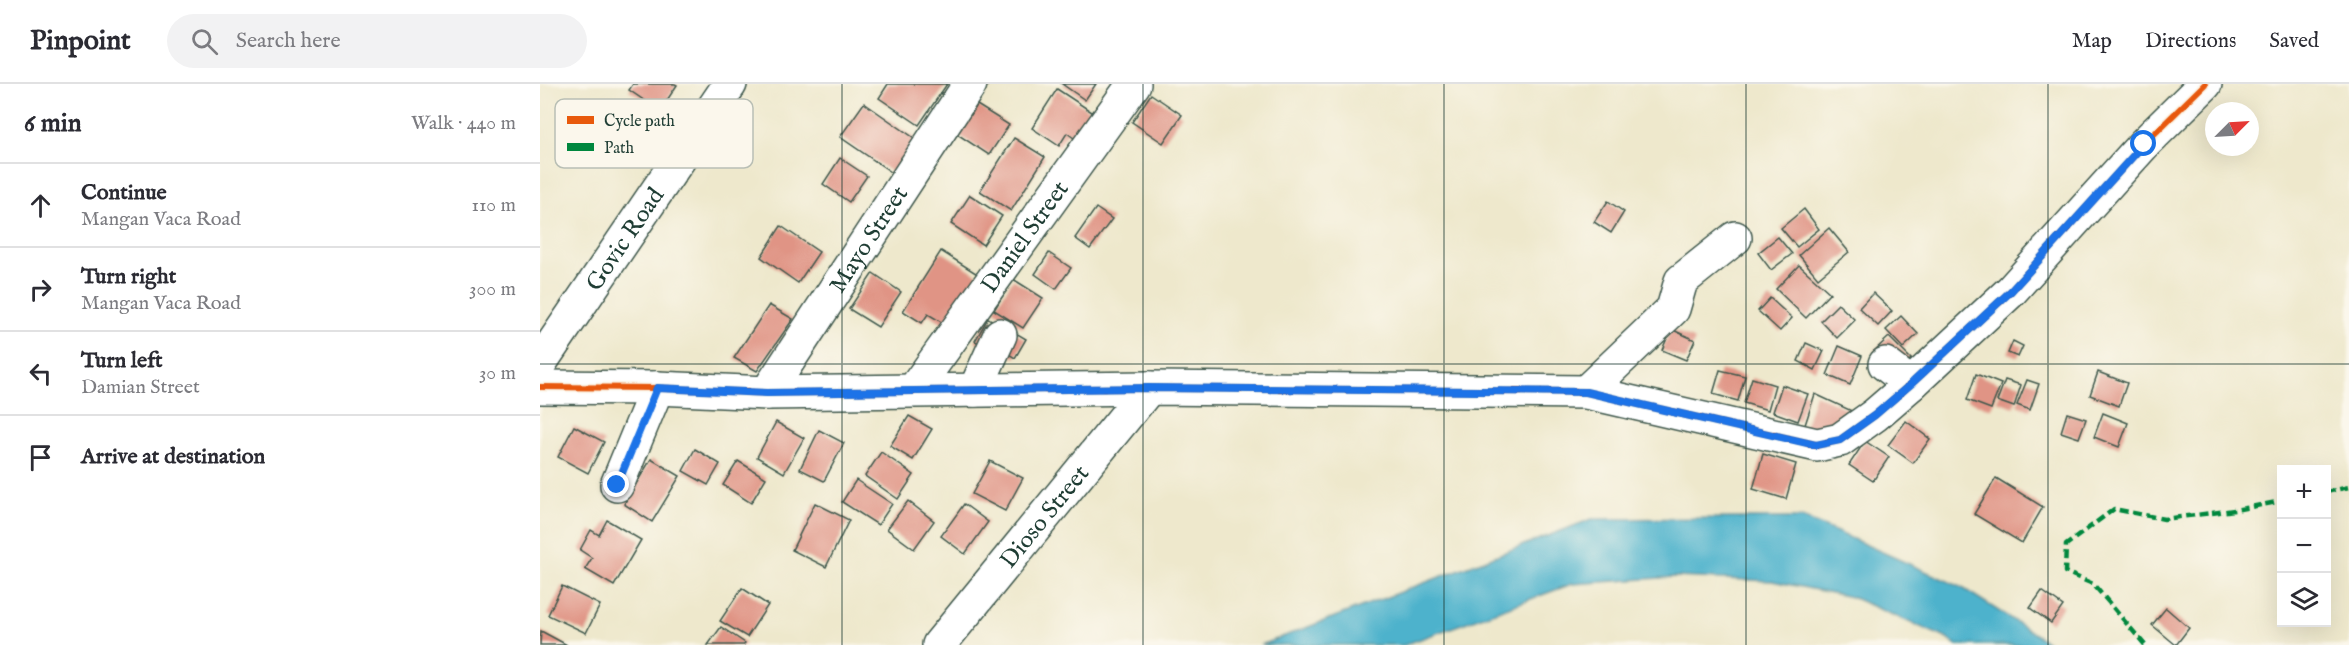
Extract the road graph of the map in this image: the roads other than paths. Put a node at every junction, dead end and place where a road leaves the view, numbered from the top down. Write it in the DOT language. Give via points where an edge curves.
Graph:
graph roads {
  1 [pos="730,84"];
  2 [pos="970,84"];
  3 [pos="1134,84"];
  4 [pos="2205,84"];
  5 [pos="720,99"];
  6 [pos="673,168"];
  7 [pos="1735,238"];
  8 [pos="1000,334"];
  9 [pos="540,363"];
  10 [pos="1885,364"];
  11 [pos="1911,384"];
  12 [pos="540,387"];
  13 [pos="657,388"];
  14 [pos="1149,388"];
  15 [pos="914,390"];
  16 [pos="975,390"];
  17 [pos="1586,392"];
  18 [pos="767,393"];
  19 [pos="617,485"];
  20 [pos="939,645"];
  1 -- 5 [label="street, Govic Road"];
  2 -- 18 [label="street, Mayo Street"];
  3 -- 15 [label="street, Daniel Street"];
  4 -- 11 [label="street" via="2144,144 2011,291"];
  6 -- 9 [label="street, Govic Road"];
  7 -- 17 [label="street" via="1681,281 1673,309"];
  8 -- 16 [label="street"];
  10 -- 11 [label="street"];
  11 -- 17 [label="street" via="1840,440 1816,445"];
  12 -- 13 [label="street"];
  13 -- 18 [label="street"];
  13 -- 19 [label="street"];
  14 -- 16 [label="street"];
  14 -- 17 [label="street"];
  14 -- 20 [label="street, Dioso Street"];
  15 -- 16 [label="street"];
  15 -- 18 [label="street"];
}
